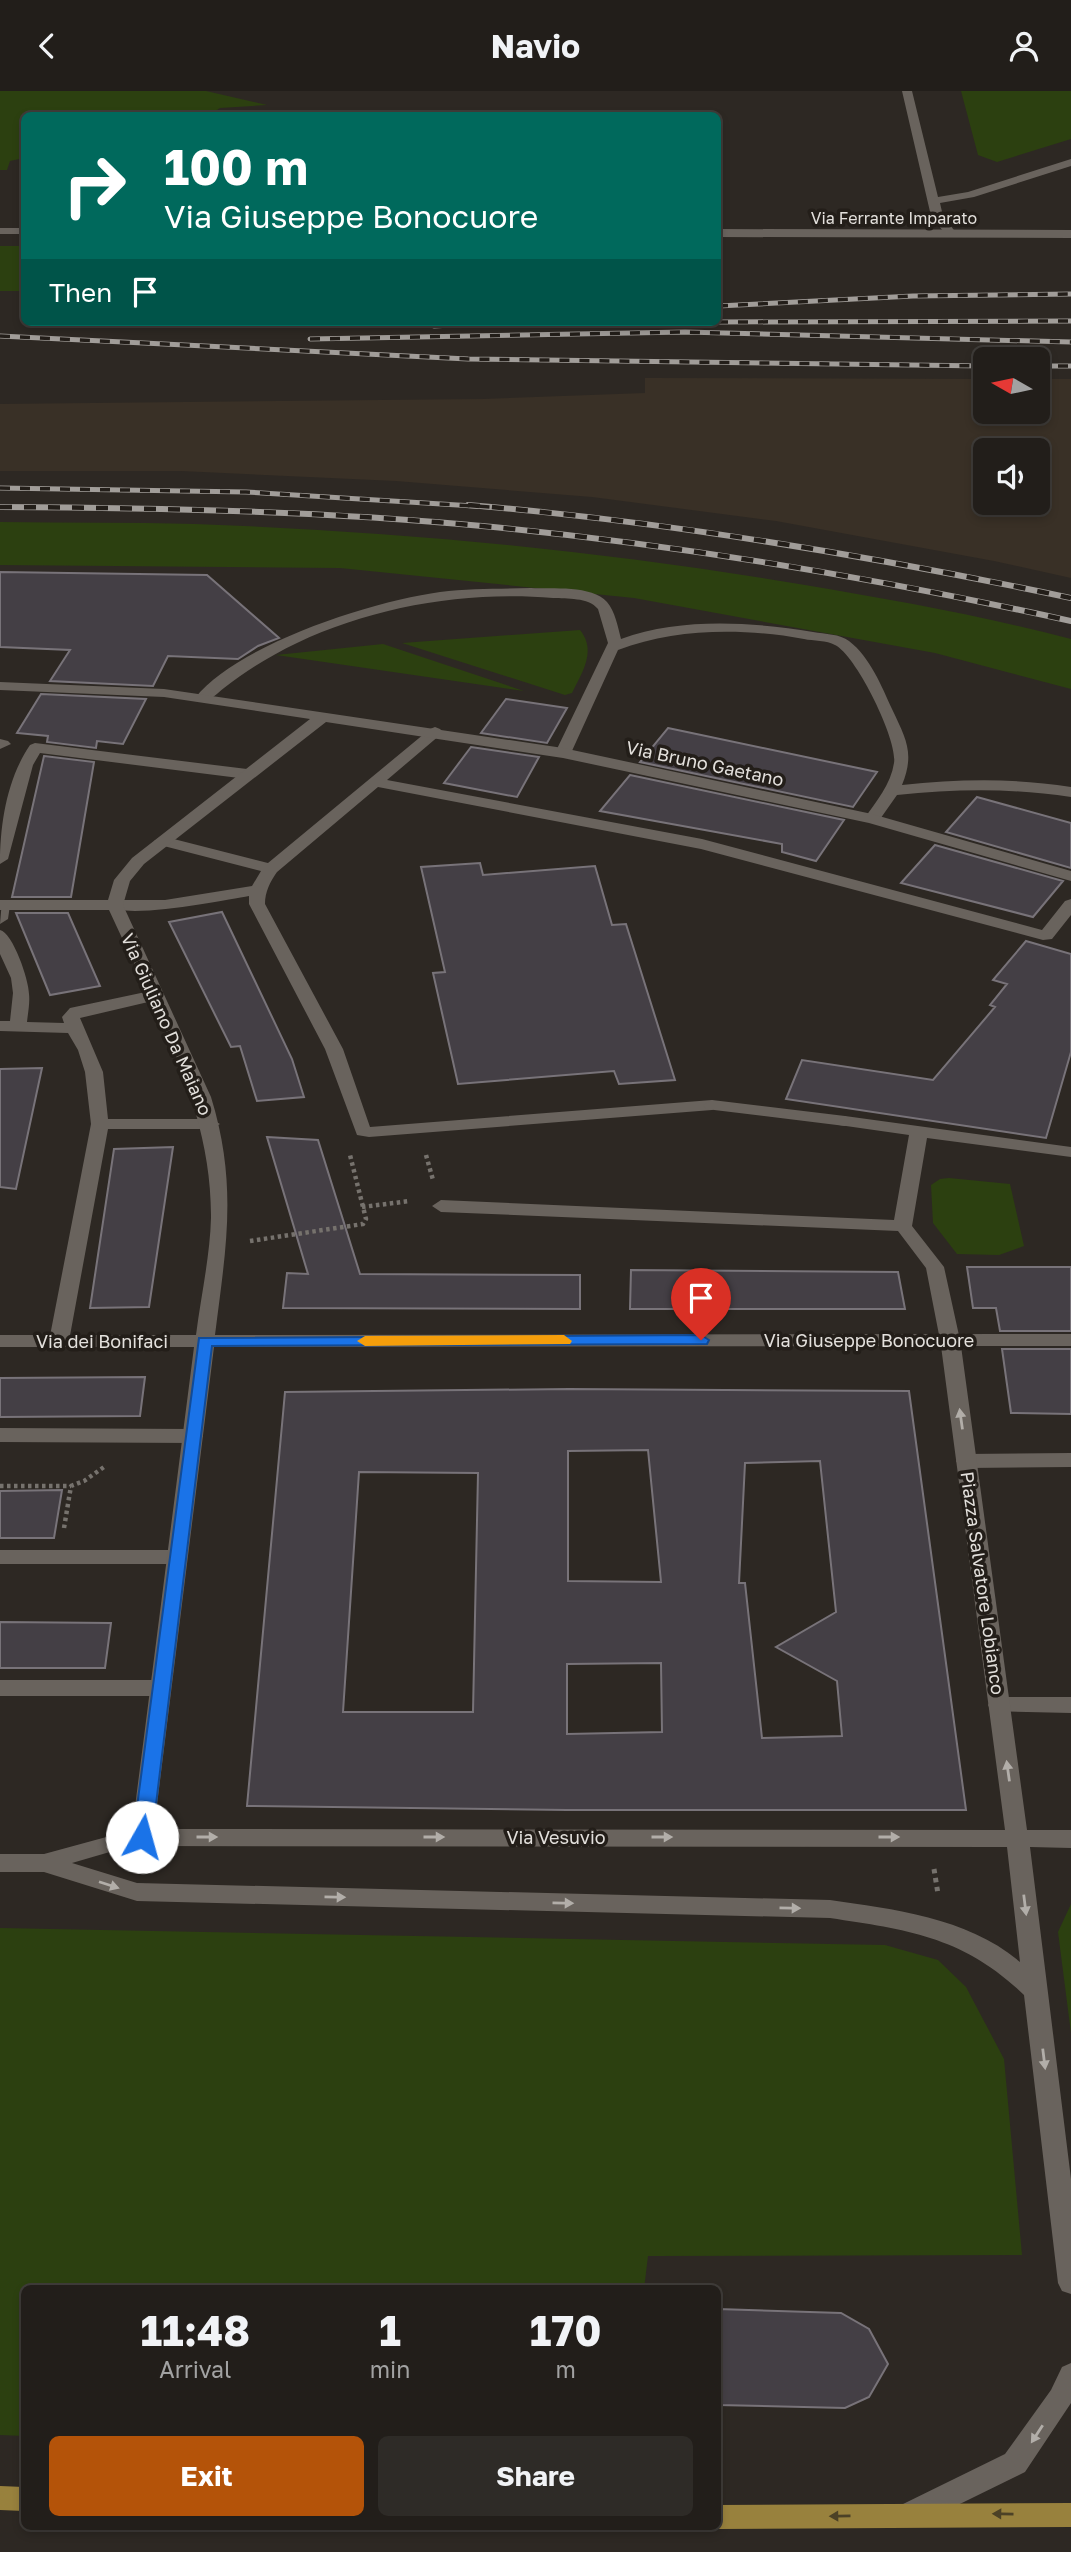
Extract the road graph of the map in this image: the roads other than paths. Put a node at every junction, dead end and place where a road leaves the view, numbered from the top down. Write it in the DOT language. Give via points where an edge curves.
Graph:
graph roads {
  1 [pos="907,91"];
  2 [pos="1071,162"];
  3 [pos="933,201"];
  4 [pos="0,231"];
  5 [pos="21,231"];
  6 [pos="721,233"];
  7 [pos="951,234"];
  8 [pos="1071,235"];
  9 [pos="616,645"];
  10 [pos="0,686"];
  11 [pos="202,698"];
  12 [pos="324,716"];
  13 [pos="435,732"];
  14 [pos="563,753"];
  15 [pos="247,773"];
  16 [pos="375,782"];
  17 [pos="892,791"];
  18 [pos="1071,792"];
  19 [pos="872,819"];
  20 [pos="162,841"];
  21 [pos="0,859"];
  22 [pos="271,869"];
  23 [pos="1071,876"];
  24 [pos="259,890"];
  25 [pos="1071,904"];
  26 [pos="115,905"];
  27 [pos="1,910"];
  28 [pos="0,935"];
  29 [pos="155,995"];
  30 [pos="9,1026"];
  31 [pos="74,1028"];
  32 [pos="100,1124"];
  33 [pos="211,1124"];
  34 [pos="919,1132"];
  35 [pos="1071,1152"];
  36 [pos="439,1202"];
  37 [pos="903,1226"];
  38 [pos="950,1340"];
  39 [pos="1071,1340"];
  40 [pos="0,1341"];
  41 [pos="59,1341"];
  42 [pos="205,1341"];
  43 [pos="0,1435"];
  44 [pos="193,1436"];
  45 [pos="1071,1460"];
  46 [pos="966,1461"];
  47 [pos="0,1557"];
  48 [pos="177,1557"];
  49 [pos="0,1688"];
  50 [pos="160,1688"];
  51 [pos="999,1705"];
  52 [pos="1071,1705"];
  53 [pos="142,1837"];
  54 [pos="1017,1837"];
  55 [pos="1071,1839"];
  56 [pos="0,1863"];
  57 [pos="44,1863"];
  58 [pos="1035,1991"];
  59 [pos="1071,2283"];
  60 [pos="1071,2375"];
  61 [pos="0,2498"];
  62 [pos="21,2498"];
  63 [pos="909,2515"];
  64 [pos="1071,2515"];
  65 [pos="721,2517"];
  1 -- 3 [label="street"];
  2 -- 3 [label="street" via="970,195"];
  3 -- 7 [label="street" via="937,216"];
  4 -- 5 [label="street"];
  6 -- 7 [label="street, Via Ferrante Imparato"];
  7 -- 8 [label="street, Via Ferrante Imparato"];
  9 -- 11 [label="lane" via="605,609 585,596 531,592 440,596 356,616 294,639 245,664"];
  9 -- 14 [label="street" via="611,647"];
  9 -- 17 [label="street" via="636,637 740,629 797,632 842,642 864,667 903,758"];
  10 -- 11 [label="street" via="146,691"];
  11 -- 12 [label="street"];
  12 -- 13 [label="street, Via Bruno Gaetano"];
  12 -- 15 [label="street"];
  13 -- 14 [label="street, Via Bruno Gaetano"];
  13 -- 16 [label="street"];
  14 -- 19 [label="street, Via Bruno Gaetano"];
  15 -- 20 [label="street"];
  15 -- 21 [label="street" via="36,748 24,765"];
  16 -- 22 [label="street"];
  16 -- 25 [label="street" via="690,842 1043,935"];
  17 -- 18 [label="street" via="948,784"];
  17 -- 19 [label="street"];
  19 -- 23 [label="street, Via Bruno Gaetano"];
  20 -- 22 [label="lane"];
  20 -- 26 [label="street" via="126,873"];
  22 -- 24 [label="street"];
  24 -- 26 [label="lane" via="165,905"];
  24 -- 34 [label="street" via="257,904 334,1049 363,1131 712,1105"];
  26 -- 27 [label="street"];
  26 -- 29 [label="street, Via Giuliano Da Maiano"];
  28 -- 30 [label="street" via="21,993"];
  29 -- 31 [label="street" via="74,1013"];
  29 -- 33 [label="street, Via Giuliano Da Maiano"];
  30 -- 31 [label="street"];
  31 -- 32 [label="street" via="88,1050 94,1072"];
  32 -- 33 [label="street"];
  32 -- 41 [label="street"];
  33 -- 42 [label="street, Via Giuliano Da Maiano" via="220,1167 220,1221"];
  34 -- 35 [label="street"];
  34 -- 37 [label="street"];
  36 -- 37 [label="street"];
  37 -- 38 [label="street, Piazza Salvatore Lobianco" via="935,1267"];
  38 -- 39 [label="street, Via Giuseppe Bonocuore"];
  38 -- 42 [label="street, Via Giuseppe Bonocuore"];
  46 -- 38 [label="street, Piazza Salvatore Lobianco, one-way"];
  40 -- 41 [label="street, Via dei Bonifaci"];
  41 -- 42 [label="street, Via dei Bonifaci"];
  42 -- 44 [label="street, Via Giuliano Da Maiano"];
  43 -- 44 [label="street"];
  44 -- 48 [label="street, Via Giuliano Da Maiano"];
  45 -- 46 [label="street, Piazza Salvatore Lobianco"];
  46 -- 51 [label="street, Piazza Salvatore Lobianco"];
  47 -- 48 [label="street"];
  48 -- 50 [label="street, Via Giuliano Da Maiano"];
  49 -- 50 [label="street"];
  50 -- 53 [label="street, Via Giuliano Da Maiano"];
  51 -- 52 [label="street, Piazza Salvatore Lobianco"];
  54 -- 51 [label="street, Piazza Salvatore Lobianco, one-way"];
  53 -- 54 [label="street, Via Vesuvio, one-way"];
  53 -- 57 [label="street, Via Vesuvio"];
  54 -- 55 [label="street, Via Vesuvio"];
  54 -- 58 [label="street, Piazza Salvatore Lobianco, one-way"];
  56 -- 57 [label="street, Via Vesuvio"];
  57 -- 58 [label="street, Via Vesuvio, one-way" via="137,1892 830,1909 941,1932 996,1956"];
  58 -- 59 [label="street, Piazza Salvatore Lobianco, one-way"];
  60 -- 63 [label="street, one-way" via="1015,2463"];
  61 -- 62 [label="main road"];
  64 -- 63 [label="main road, one-way"];
  63 -- 65 [label="main road, one-way"];
}
